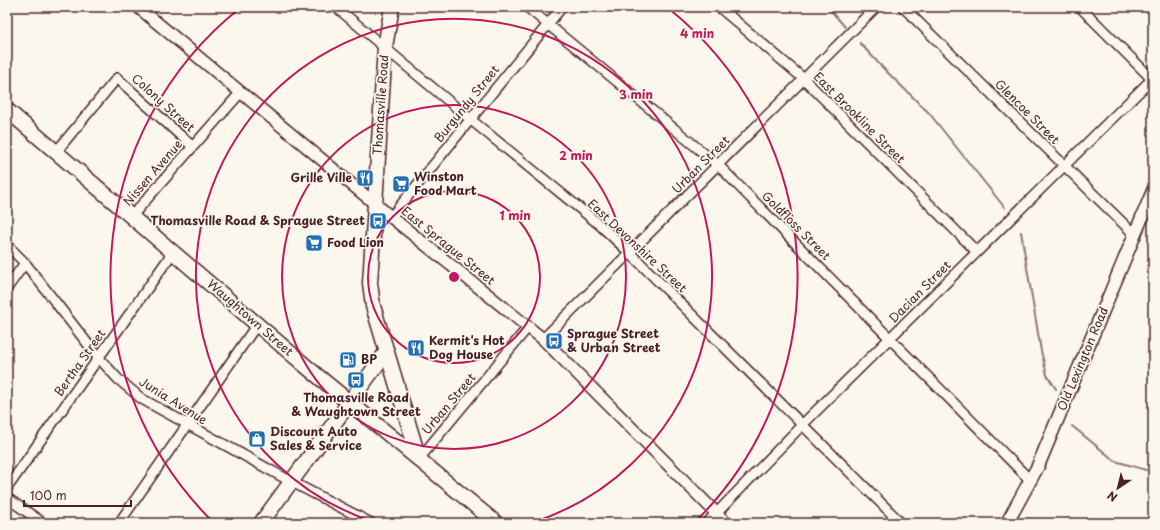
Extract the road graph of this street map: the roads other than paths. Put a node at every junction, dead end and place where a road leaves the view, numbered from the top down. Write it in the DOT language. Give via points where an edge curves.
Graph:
graph roads {
  1 [pos="138,7"];
  2 [pos="336,7"];
  3 [pos="392,7"];
  4 [pos="527,7"];
  5 [pos="562,7"];
  6 [pos="719,7"];
  7 [pos="876,7"];
  8 [pos="903,7"];
  9 [pos="1080,7"];
  10 [pos="548,24"];
  11 [pos="385,47"];
  12 [pos="804,79"];
  13 [pos="1152,79"];
  14 [pos="241,92"];
  15 [pos="7,110"];
  16 [pos="470,119"];
  17 [pos="192,146"];
  18 [pos="56,152"];
  19 [pos="718,165"];
  20 [pos="1063,165"];
  21 [pos="1153,191"];
  22 [pos="374,203"];
  23 [pos="131,217"];
  24 [pos="391,217"];
  25 [pos="1135,235"];
  26 [pos="7,245"];
  27 [pos="173,252"];
  28 [pos="977,252"];
  29 [pos="630,253"];
  30 [pos="24,263"];
  31 [pos="7,288"];
  32 [pos="258,323"];
  33 [pos="529,326"];
  34 [pos="543,339"];
  35 [pos="890,339"];
  36 [pos="387,351"];
  37 [pos="98,357"];
  38 [pos="349,402"];
  39 [pos="803,424"];
  40 [pos="188,426"];
  41 [pos="418,459"];
  42 [pos="290,481"];
  43 [pos="1031,481"];
  44 [pos="7,488"];
  45 [pos="7,498"];
  46 [pos="717,513"];
  47 [pos="43,523"];
  48 [pos="119,523"];
  49 [pos="261,523"];
  50 [pos="371,523"];
  51 [pos="496,523"];
  52 [pos="707,523"];
  53 [pos="726,523"];
  54 [pos="901,523"];
  55 [pos="1007,523"];
  1 -- 14 [label="street, East Sprague Street"];
  2 -- 11 [label="street, East Devonshire Street"];
  3 -- 11 [label="main road, Thomasville Road"];
  4 -- 10 [label="street, Goldfloss Street"];
  5 -- 10 [label="street, Burgundy Street"];
  6 -- 12 [label="street, East Brookline Street"];
  7 -- 12 [label="street, Urban Street"];
  8 -- 20 [label="street, Glencoe Street"];
  9 -- 13 [label="street"];
  10 -- 16 [label="street, Burgundy Street"];
  10 -- 19 [label="street, Goldfloss Street"];
  11 -- 16 [label="street, East Devonshire Street"];
  11 -- 22 [label="main road, Thomasville Road"];
  12 -- 19 [label="street, Urban Street"];
  12 -- 28 [label="street, East Brookline Street"];
  13 -- 20 [label="street, Dacian Street"];
  14 -- 17 [label="street, Nissen Avenue"];
  14 -- 22 [label="street, East Sprague Street"];
  15 -- 18 [label="main road, Waughtown Street"];
  16 -- 24 [label="street, Burgundy Street"];
  16 -- 29 [label="street, East Devonshire Street" via="600,225"];
  17 -- 18 [label="street, Colony Street" via="117,78"];
  17 -- 23 [label="street, Nissen Avenue"];
  18 -- 23 [label="main road, Waughtown Street"];
  19 -- 29 [label="street, Urban Street"];
  19 -- 35 [label="street, Goldfloss Street"];
  20 -- 25 [label="street, Glencoe Street"];
  20 -- 28 [label="street, Dacian Street"];
  21 -- 25 [label="main road, Old Lexington Road"];
  22 -- 24 [label="street, East Sprague Street"];
  22 -- 36 [label="main road, Thomasville Road" via="370,283"];
  23 -- 27 [label="main road, Waughtown Street"];
  24 -- 33 [label="street, East Sprague Street"];
  25 -- 43 [label="main road, Old Lexington Road"];
  26 -- 30 [label="street, Junia Avenue"];
  27 -- 32 [label="main road, Waughtown Street"];
  27 -- 37 [label="street, Bertha Street"];
  28 -- 35 [label="street, Dacian Street"];
  29 -- 34 [label="street, Urban Street"];
  29 -- 39 [label="street, East Devonshire Street"];
  30 -- 31 [label="street"];
  30 -- 37 [label="street, Junia Avenue"];
  32 -- 38 [label="main road, Waughtown Street"];
  32 -- 40 [label="street"];
  33 -- 34 [label="street, East Sprague Street"];
  33 -- 41 [label="street, Urban Street"];
  34 -- 46 [label="street, East Sprague Street"];
  35 -- 39 [label="street, Dacian Street"];
  35 -- 43 [label="street, Goldfloss Street"];
  36 -- 38 [label="main road"];
  36 -- 41 [label="main road, Thomasville Road"];
  37 -- 40 [label="street, Junia Avenue" via="118,379 142,399"];
  37 -- 44 [label="street, Bertha Street"];
  38 -- 41 [label="main road, Waughtown Street"];
  38 -- 42 [label="main road"];
  39 -- 46 [label="street, Dacian Street"];
  39 -- 54 [label="street, East Devonshire Street"];
  40 -- 42 [label="street, Junia Avenue"];
  40 -- 48 [label="street"];
  41 -- 51 [label="main road, Waughtown Street"];
  42 -- 49 [label="main road"];
  42 -- 50 [label="street, Junia Avenue"];
  43 -- 55 [label="main road, Old Lexington Road"];
  45 -- 47 [label="street"];
  46 -- 52 [label="street, Dacian Street"];
  46 -- 53 [label="street, East Sprague Street"];
}
